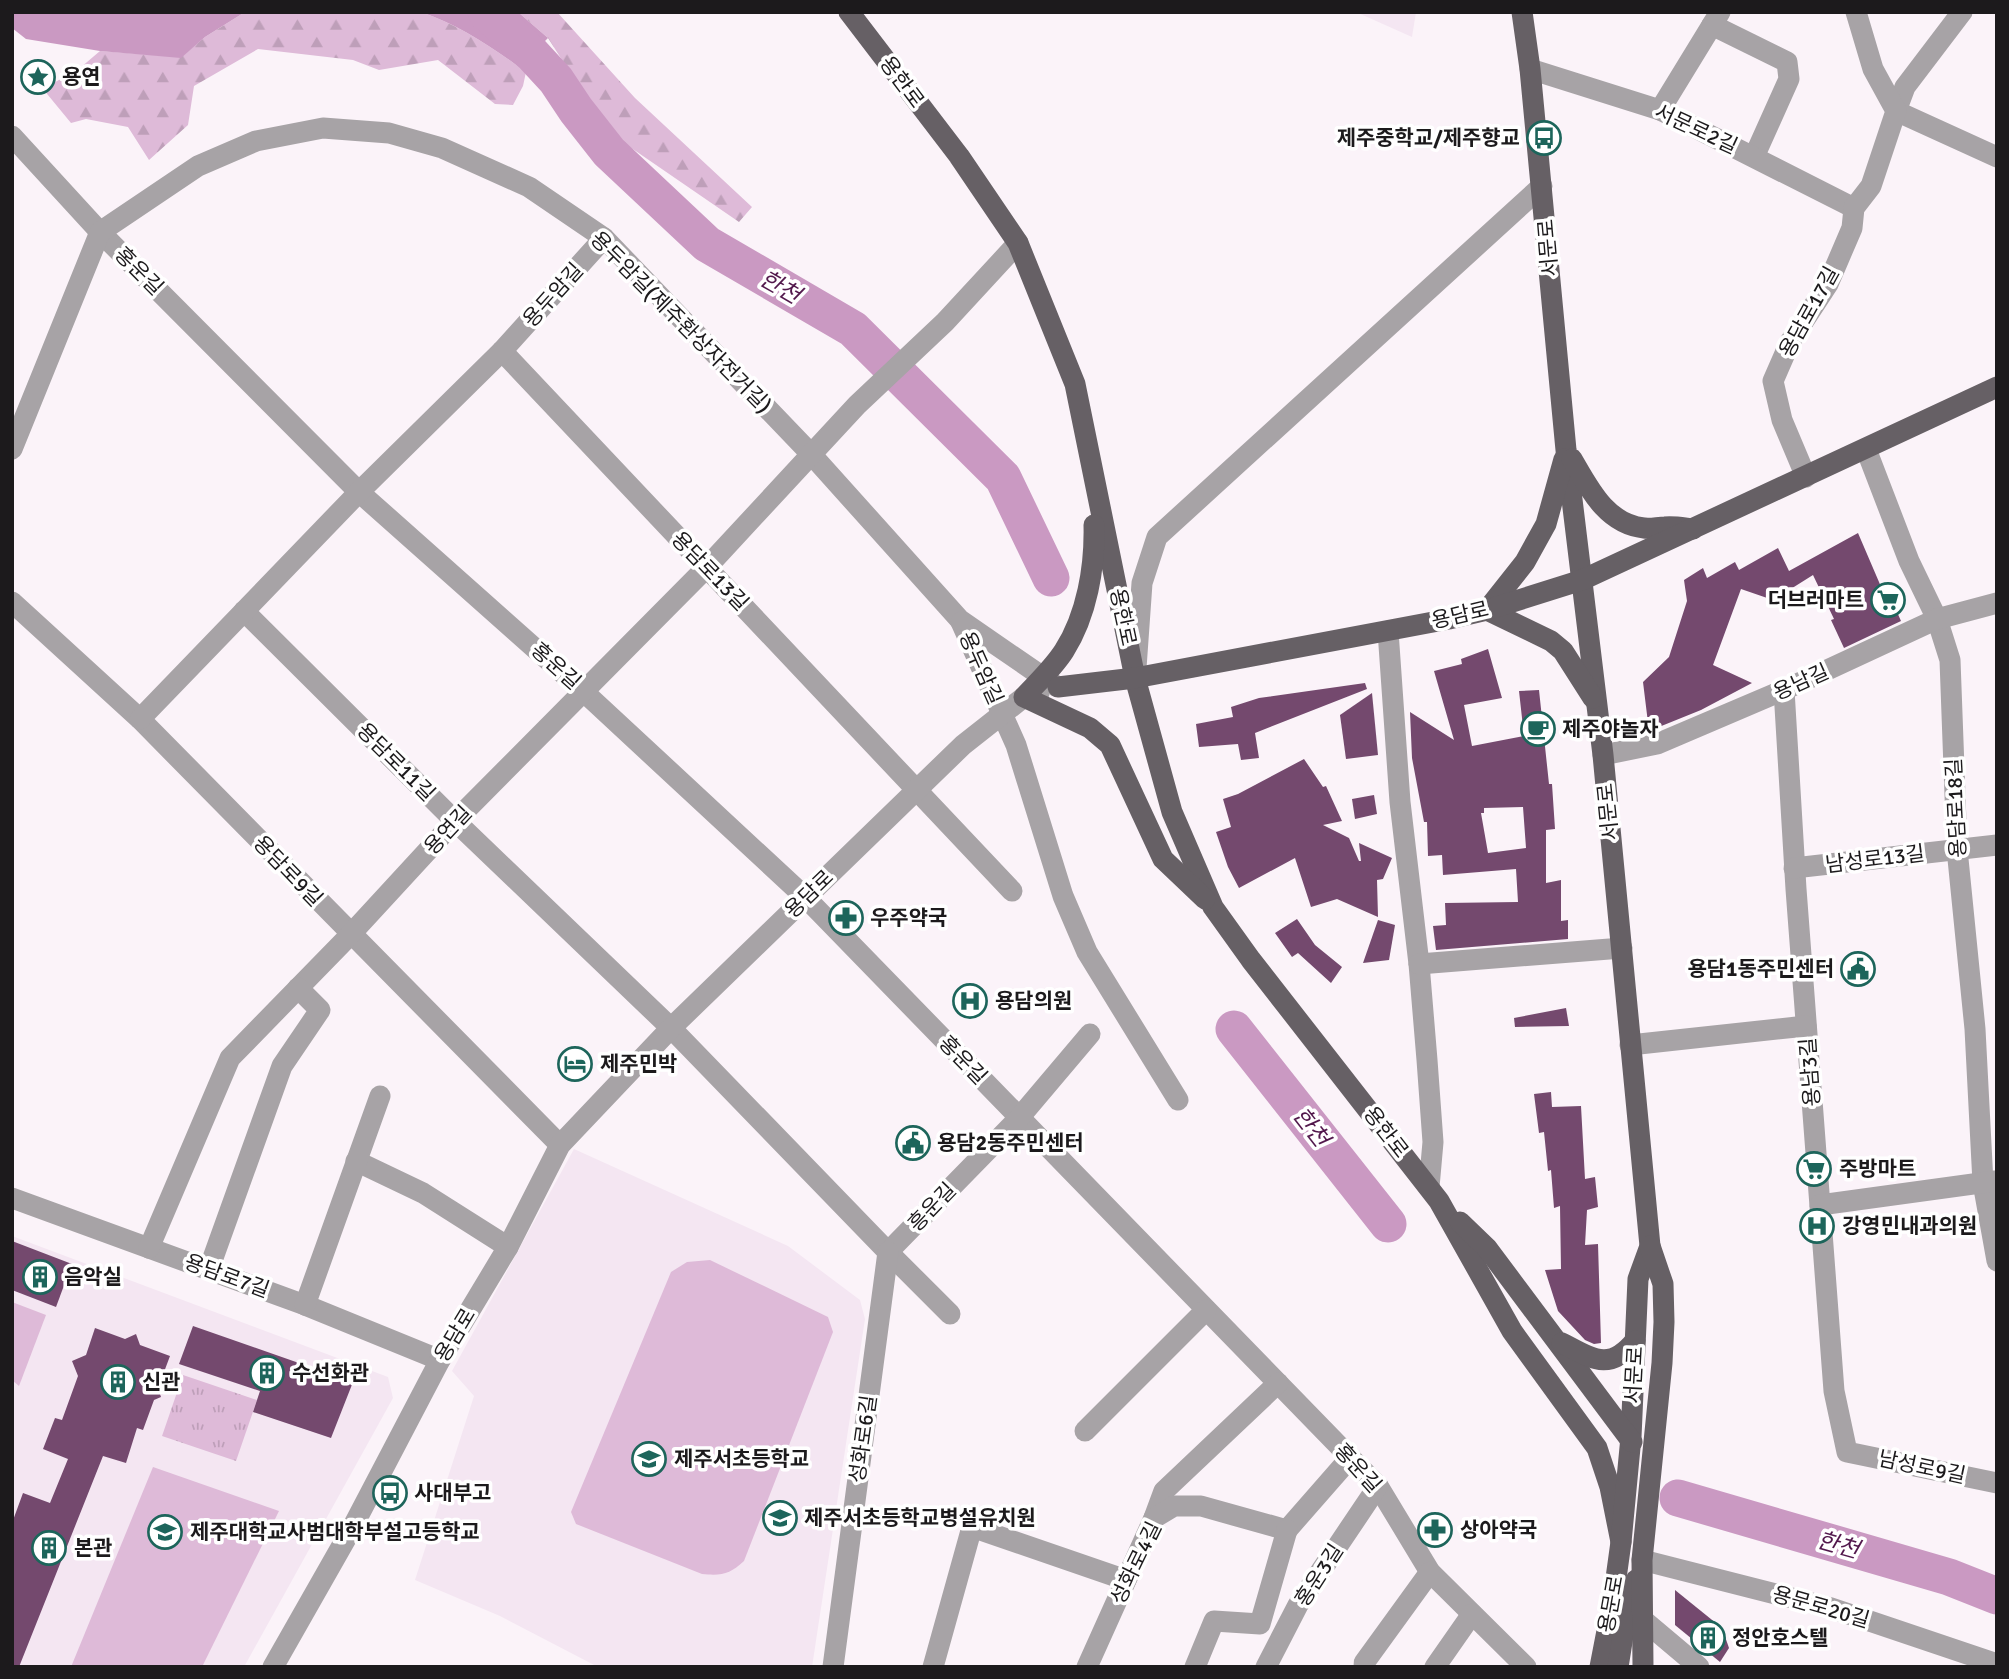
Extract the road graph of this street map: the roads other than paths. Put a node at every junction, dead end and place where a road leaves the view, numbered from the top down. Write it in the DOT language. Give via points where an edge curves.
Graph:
graph roads {
  1 [pos="849,12"];
  2 [pos="1522,12"];
  3 [pos="1856,12"];
  4 [pos="1962,12"];
  5 [pos="1716,19"];
  6 [pos="1530,69"];
  7 [pos="1660,110"];
  8 [pos="1896,111"];
  9 [pos="12,136"];
  10 [pos="1754,157"];
  11 [pos="1997,157"];
  12 [pos="1542,186"];
  13 [pos="1854,208"];
  14 [pos="100,232"];
  15 [pos="604,238"];
  16 [pos="1018,243"];
  17 [pos="502,351"];
  18 [pos="1997,387"];
  19 [pos="12,449"];
  20 [pos="1866,449"];
  21 [pos="1566,450"];
  22 [pos="811,454"];
  23 [pos="1093,472"];
  24 [pos="1806,477"];
  25 [pos="359,492"];
  26 [pos="1695,529"];
  27 [pos="706,568"];
  28 [pos="1582,580"];
  29 [pos="12,602"];
  30 [pos="1997,603"];
  31 [pos="1487,610"];
  32 [pos="244,611"];
  33 [pos="1937,619"];
  34 [pos="960,620"];
  35 [pos="1388,631"];
  36 [pos="1135,678"];
  37 [pos="1050,682"];
  38 [pos="1784,690"];
  39 [pos="584,692"];
  40 [pos="1024,697"];
  41 [pos="1597,703"];
  42 [pos="1002,716"];
  43 [pos="140,719"];
  44 [pos="1603,755"];
  45 [pos="918,790"];
  46 [pos="455,821"];
  47 [pos="1997,845"];
  48 [pos="1957,849"];
  49 [pos="1794,868"];
  50 [pos="1012,891"];
  51 [pos="805,897"];
  52 [pos="1212,905"];
  53 [pos="351,935"];
  54 [pos="1622,948"];
  55 [pos="1419,964"];
  56 [pos="298,988"];
  57 [pos="1806,1026"];
  58 [pos="671,1028"];
  59 [pos="1090,1034"];
  60 [pos="1630,1045"];
  61 [pos="380,1096"];
  62 [pos="1178,1100"];
  63 [pos="1019,1118"];
  64 [pos="560,1145"];
  65 [pos="356,1161"];
  66 [pos="1990,1182"];
  67 [pos="1434,1194"];
  68 [pos="12,1198"];
  69 [pos="1820,1205"];
  70 [pos="1650,1246"];
  71 [pos="508,1247"];
  72 [pos="149,1248"];
  73 [pos="888,1252"];
  74 [pos="1997,1261"];
  75 [pos="209,1269"];
  76 [pos="1490,1289"];
  77 [pos="306,1305"];
  78 [pos="1206,1310"];
  79 [pos="950,1314"];
  80 [pos="1635,1340"];
  81 [pos="1559,1344"];
  82 [pos="440,1360"];
  83 [pos="1278,1383"];
  84 [pos="1085,1431"];
  85 [pos="1630,1437"];
  86 [pos="1847,1452"];
  87 [pos="1350,1458"];
  88 [pos="1997,1483"];
  89 [pos="1378,1486"];
  90 [pos="1154,1518"];
  91 [pos="1647,1518"];
  92 [pos="1287,1530"];
  93 [pos="1620,1542"];
  94 [pos="1642,1559"];
  95 [pos="1430,1572"];
  96 [pos="1126,1580"];
  97 [pos="1472,1614"];
  98 [pos="1642,1619"];
  99 [pos="1364,1663"];
  100 [pos="1997,1664"];
  101 [pos="273,1667"];
  102 [pos="833,1667"];
  103 [pos="933,1667"];
  104 [pos="1087,1667"];
  105 [pos="1195,1667"];
  106 [pos="1266,1667"];
  107 [pos="1435,1667"];
  108 [pos="1526,1667"];
  109 [pos="1600,1667"];
  110 [pos="1618,1667"];
  111 [pos="1643,1667"];
  112 [pos="1699,1667"];
  1 -- 16 [label="main road, 용한로" via="959,156"];
  2 -- 6 [label="main road, 서문로"];
  3 -- 8 [label="street" via="1873,69"];
  4 -- 8 [label="street, 용담로17길" via="1905,87"];
  5 -- 7 [label="street"];
  5 -- 10 [label="street" via="1787,62 1789,79"];
  6 -- 7 [label="street, 서문로2길"];
  6 -- 12 [label="main road, 서문로"];
  7 -- 10 [label="street, 서문로2길"];
  8 -- 11 [label="street"];
  8 -- 13 [label="street, 용담로17길" via="1871,186"];
  9 -- 14 [label="street, 홍운길"];
  10 -- 13 [label="street, 서문로2길"];
  12 -- 21 [label="main road, 서문로"];
  12 -- 36 [label="street, 서문로" via="1157,537 1142,583"];
  13 -- 24 [label="street, 용담로17길" via="1852,228 1828,284 1790,342 1773,381 1782,420"];
  14 -- 15 [label="street, 용두암길(제주환상자전거길)" via="198,166 256,141 323,128 389,133 442,148 529,187"];
  14 -- 19 [label="street"];
  14 -- 25 [label="street, 홍운길"];
  15 -- 17 [label="street, 용두암길"];
  15 -- 22 [label="street, 용두암길(제주환상자전거길)"];
  16 -- 22 [label="street, 용연길" via="946,322"];
  16 -- 23 [label="main road, 용한로" via="1075,384"];
  17 -- 25 [label="street"];
  17 -- 27 [label="street, 용담로13길"];
  18 -- 20 [label="main road, 용담로"];
  20 -- 24 [label="main road, 용담로"];
  20 -- 33 [label="street, 용담로18길"];
  21 -- 26 [label="main road" via="1598,503 1611,515 1645,529"];
  21 -- 28 [label="main road, 서문로"];
  21 -- 31 [label="main road" via="1546,524 1525,562"];
  22 -- 27 [label="street, 용연길"];
  22 -- 34 [label="street, 용두암길(제주환상자전거길)"];
  23 -- 36 [label="main road, 용한로"];
  23 -- 37 [label="main road" via="1095,546 1089,585 1077,625"];
  24 -- 26 [label="main road, 용담로"];
  25 -- 32 [label="street"];
  25 -- 39 [label="street, 홍운길"];
  26 -- 28 [label="main road, 용담로"];
  27 -- 39 [label="street, 용연길"];
  27 -- 45 [label="street, 용담로13길"];
  28 -- 31 [label="main road, 용담로"];
  28 -- 41 [label="main road, 서문로"];
  29 -- 43 [label="street, 용담로9길"];
  30 -- 33 [label="street, 용남길"];
  31 -- 35 [label="main road, 용담로"];
  31 -- 41 [label="main road" via="1536,632 1563,651"];
  32 -- 43 [label="street"];
  32 -- 46 [label="street, 용담로11길"];
  33 -- 38 [label="street, 용남길"];
  33 -- 48 [label="street, 용담로18길" via="1950,660"];
  34 -- 37 [label="street, 용두암길(제주환상자전거길)"];
  34 -- 42 [label="street, 용두암길"];
  35 -- 36 [label="main road, 용담로"];
  35 -- 55 [label="street" via="1400,802"];
  36 -- 37 [label="main road, 용담로"];
  36 -- 52 [label="main road, 용한로" via="1172,812"];
  37 -- 40 [label="street, 용담로"];
  38 -- 44 [label="street, 용남길" via="1657,744"];
  38 -- 49 [label="street, 용남3길"];
  39 -- 46 [label="street, 용연길"];
  39 -- 51 [label="street, 홍운길"];
  40 -- 42 [label="street, 용담로"];
  40 -- 52 [label="main road" via="1090,729 1110,745 1163,859"];
  41 -- 44 [label="main road, 서문로"];
  42 -- 45 [label="street, 용담로"];
  42 -- 62 [label="street, 용두암길" via="1016,745 1063,896 1087,952"];
  43 -- 53 [label="street, 용담로9길"];
  44 -- 54 [label="main road, 서문로"];
  45 -- 50 [label="street"];
  45 -- 51 [label="street, 용담로"];
  46 -- 53 [label="street, 용연길"];
  46 -- 58 [label="street, 용담로11길"];
  47 -- 48 [label="street, 남성로13길"];
  48 -- 49 [label="street, 남성로13길"];
  48 -- 66 [label="street, 용담로18길"];
  49 -- 57 [label="street, 용남3길"];
  51 -- 58 [label="street, 용담로"];
  51 -- 63 [label="street, 홍운길"];
  52 -- 67 [label="main road, 용한로"];
  53 -- 56 [label="street, 용연길"];
  53 -- 64 [label="street, 용담로9길"];
  54 -- 55 [label="street"];
  54 -- 60 [label="main road, 서문로"];
  55 -- 67 [label="street"];
  56 -- 72 [label="street, 용연길" via="230,1058"];
  56 -- 75 [label="street" via="320,1010 282,1066"];
  57 -- 60 [label="street"];
  57 -- 69 [label="street, 용남3길"];
  58 -- 64 [label="street, 용담로"];
  58 -- 73 [label="street"];
  59 -- 63 [label="street, 흥운길"];
  60 -- 70 [label="main road, 서문로"];
  61 -- 65 [label="street"];
  63 -- 73 [label="street, 흥운길"];
  63 -- 78 [label="street, 홍운길"];
  64 -- 71 [label="street, 용담로"];
  65 -- 71 [label="street" via="423,1193"];
  65 -- 77 [label="street"];
  66 -- 69 [label="street"];
  66 -- 74 [label="street, 용담로18길"];
  67 -- 76 [label="main road, 용한로"];
  67 -- 81 [label="main road, 용한로" via="1487,1248"];
  68 -- 72 [label="street, 용담로7길"];
  69 -- 86 [label="street, 용남3길" via="1834,1391"];
  70 -- 80 [label="main road, 서문로" via="1638,1279"];
  70 -- 91 [label="main road" via="1663,1284 1664,1322"];
  71 -- 82 [label="street, 용담로"];
  72 -- 75 [label="street, 용담로7길"];
  73 -- 79 [label="street"];
  73 -- 102 [label="street, 성화로6길"];
  75 -- 77 [label="street, 용담로7길"];
  76 -- 81 [label="main road" via="1561,1363 1564,1357"];
  76 -- 93 [label="main road, 용한로" via="1512,1331 1597,1448"];
  77 -- 82 [label="street, 용담로7길"];
  78 -- 83 [label="street, 홍운길"];
  78 -- 84 [label="street"];
  80 -- 81 [label="main road" via="1617,1358 1602,1360"];
  80 -- 85 [label="main road, 서문로"];
  81 -- 85 [label="main road, 용한로"];
  82 -- 101 [label="street, 용담로"];
  83 -- 87 [label="street, 홍운길"];
  83 -- 90 [label="street" via="1164,1491"];
  85 -- 91 [label="main road, 용한로"];
  85 -- 93 [label="main road, 서문로"];
  86 -- 88 [label="street, 남성로9길"];
  87 -- 89 [label="street, 홍운길"];
  87 -- 92 [label="street"];
  89 -- 95 [label="street, 홍운길"];
  89 -- 106 [label="street, 홍운3길" via="1298,1605"];
  90 -- 92 [label="street, 성화로4길" via="1174,1506 1201,1506"];
  90 -- 96 [label="street, 성화로4길"];
  91 -- 94 [label="main road"];
  92 -- 105 [label="street" via="1260,1624 1214,1621"];
  93 -- 109 [label="main road, 용문로"];
  94 -- 98 [label="main road"];
  94 -- 100 [label="street, 용문로20길" via="1831,1608"];
  94 -- 110 [label="main road, 용문로" via="1628,1604"];
  95 -- 97 [label="street, 홍운길"];
  95 -- 99 [label="street"];
  96 -- 103 [label="street" via="972,1527"];
  96 -- 104 [label="street, 성화로4길"];
  97 -- 107 [label="street"];
  97 -- 108 [label="street, 홍운길"];
  98 -- 111 [label="main road"];
  98 -- 112 [label="street"];
}
